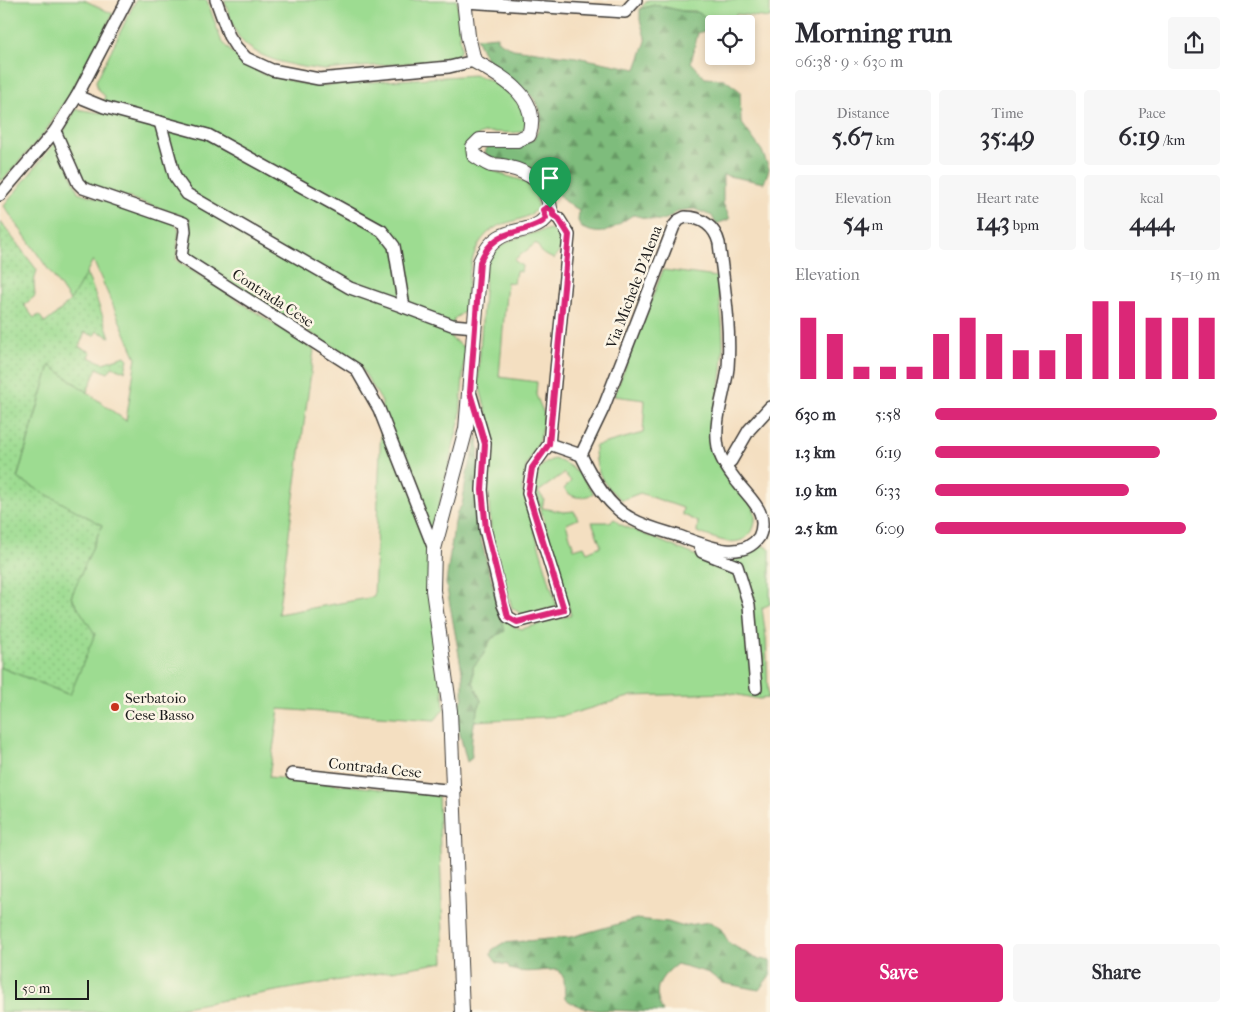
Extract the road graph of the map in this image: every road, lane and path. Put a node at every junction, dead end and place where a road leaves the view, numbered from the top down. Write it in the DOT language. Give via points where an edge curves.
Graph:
graph roads {
  1 [pos="127,0"];
  2 [pos="216,0"];
  3 [pos="636,0"];
  4 [pos="465,1"];
  5 [pos="474,61"];
  6 [pos="77,96"];
  7 [pos="160,122"];
  8 [pos="55,131"];
  9 [pos="3,190"];
  10 [pos="549,214"];
  11 [pos="404,307"];
  12 [pos="475,327"];
  13 [pos="470,393"];
  14 [pos="770,407"];
  15 [pos="549,444"];
  16 [pos="581,455"];
  17 [pos="726,464"];
  18 [pos="698,542"];
  19 [pos="434,549"];
  20 [pos="756,688"];
  21 [pos="292,774"];
  22 [pos="455,791"];
  23 [pos="462,1012"];
  1 -- 6 [label="street"];
  2 -- 5 [label="street" via="236,47 246,58 272,70 319,79 449,67"];
  3 -- 4 [label="street" via="625,12"];
  4 -- 5 [label="street"];
  5 -- 10 [label="street" via="520,93 532,112 533,122 529,135 517,140 480,140 473,147 474,155 491,165 506,166 530,175 541,184 549,198"];
  6 -- 7 [label="street"];
  6 -- 8 [label="street"];
  7 -- 11 [label="street" via="175,177 187,194 350,288"];
  7 -- 11 [label="street" via="208,135 382,231 394,246"];
  8 -- 9 [label="street"];
  8 -- 19 [label="street, Contrada Cese" via="82,188 184,223 181,258 356,369 379,409"];
  10 -- 12 [label="street" via="538,224 500,236 486,249 480,262"];
  10 -- 15 [label="street" via="559,219 569,235"];
  11 -- 12 [label="street" via="452,325"];
  12 -- 13 [label="street"];
  13 -- 15 [label="street" via="485,444 482,490 486,529 503,605 508,617 517,622 564,610 528,493 532,468"];
  13 -- 19 [label="street" via="466,429"];
  14 -- 17 [label="street" via="749,430"];
  15 -- 16 [label="street"];
  16 -- 17 [label="street, Via Michele D'Alena" via="603,409 674,226 679,220 694,217 713,230 719,243 729,330 728,370 717,433 718,448"];
  16 -- 18 [label="street" via="593,480 631,519"];
  17 -- 18 [label="street" via="738,484 760,505 763,526 751,545 737,551"];
  18 -- 20 [label="street" via="702,552 737,566 749,605"];
  19 -- 22 [label="street" via="433,590 450,711"];
  21 -- 22 [label="street, Contrada Cese"];
  22 -- 23 [label="street"];
}
